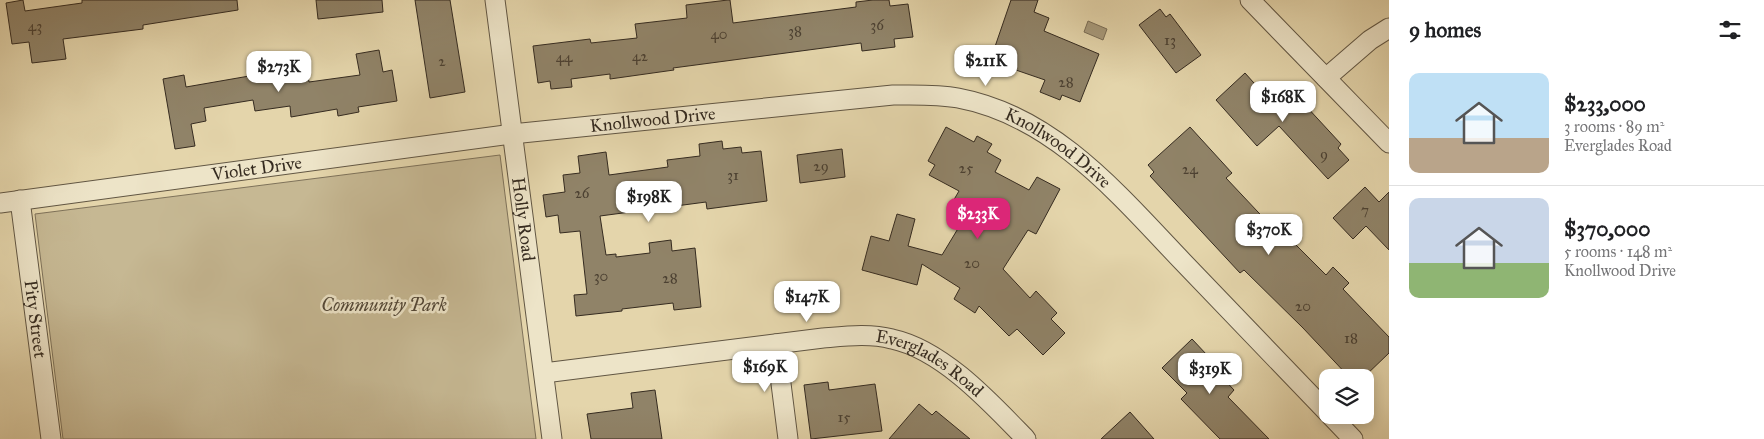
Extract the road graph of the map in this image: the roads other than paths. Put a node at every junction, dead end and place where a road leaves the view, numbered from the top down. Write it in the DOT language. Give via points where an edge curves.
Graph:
graph roads {
  1 [pos="495,0"];
  2 [pos="1250,0"];
  3 [pos="1389,28"];
  4 [pos="1326,78"];
  5 [pos="512,134"];
  6 [pos="1389,144"];
  7 [pos="20,200"];
  8 [pos="0,203"];
  9 [pos="776,344"];
  10 [pos="544,373"];
  11 [pos="1319,404"];
  12 [pos="1339,424"];
  13 [pos="50,439"];
  14 [pos="552,439"];
  15 [pos="788,439"];
  16 [pos="1026,439"];
  17 [pos="1353,439"];
  1 -- 5 [label="street, Holly Road"];
  2 -- 4 [label="street"];
  3 -- 4 [label="street" via="1364,44"];
  4 -- 6 [label="street"];
  5 -- 7 [label="street, Violet Drive"];
  5 -- 10 [label="street, Holly Road"];
  5 -- 11 [label="street, Knollwood Drive" via="893,96 938,96 978,103 1052,137 1097,173"];
  7 -- 8 [label="street, Violet Drive"];
  7 -- 13 [label="street, Pity Street"];
  9 -- 10 [label="street, Everglades Road"];
  9 -- 15 [label="street"];
  9 -- 16 [label="street, Everglades Road" via="823,338 892,338 941,363 975,389"];
  10 -- 14 [label="street, Holly Road"];
  12 -- 17 [label="street, Knollwood Drive"];
}
